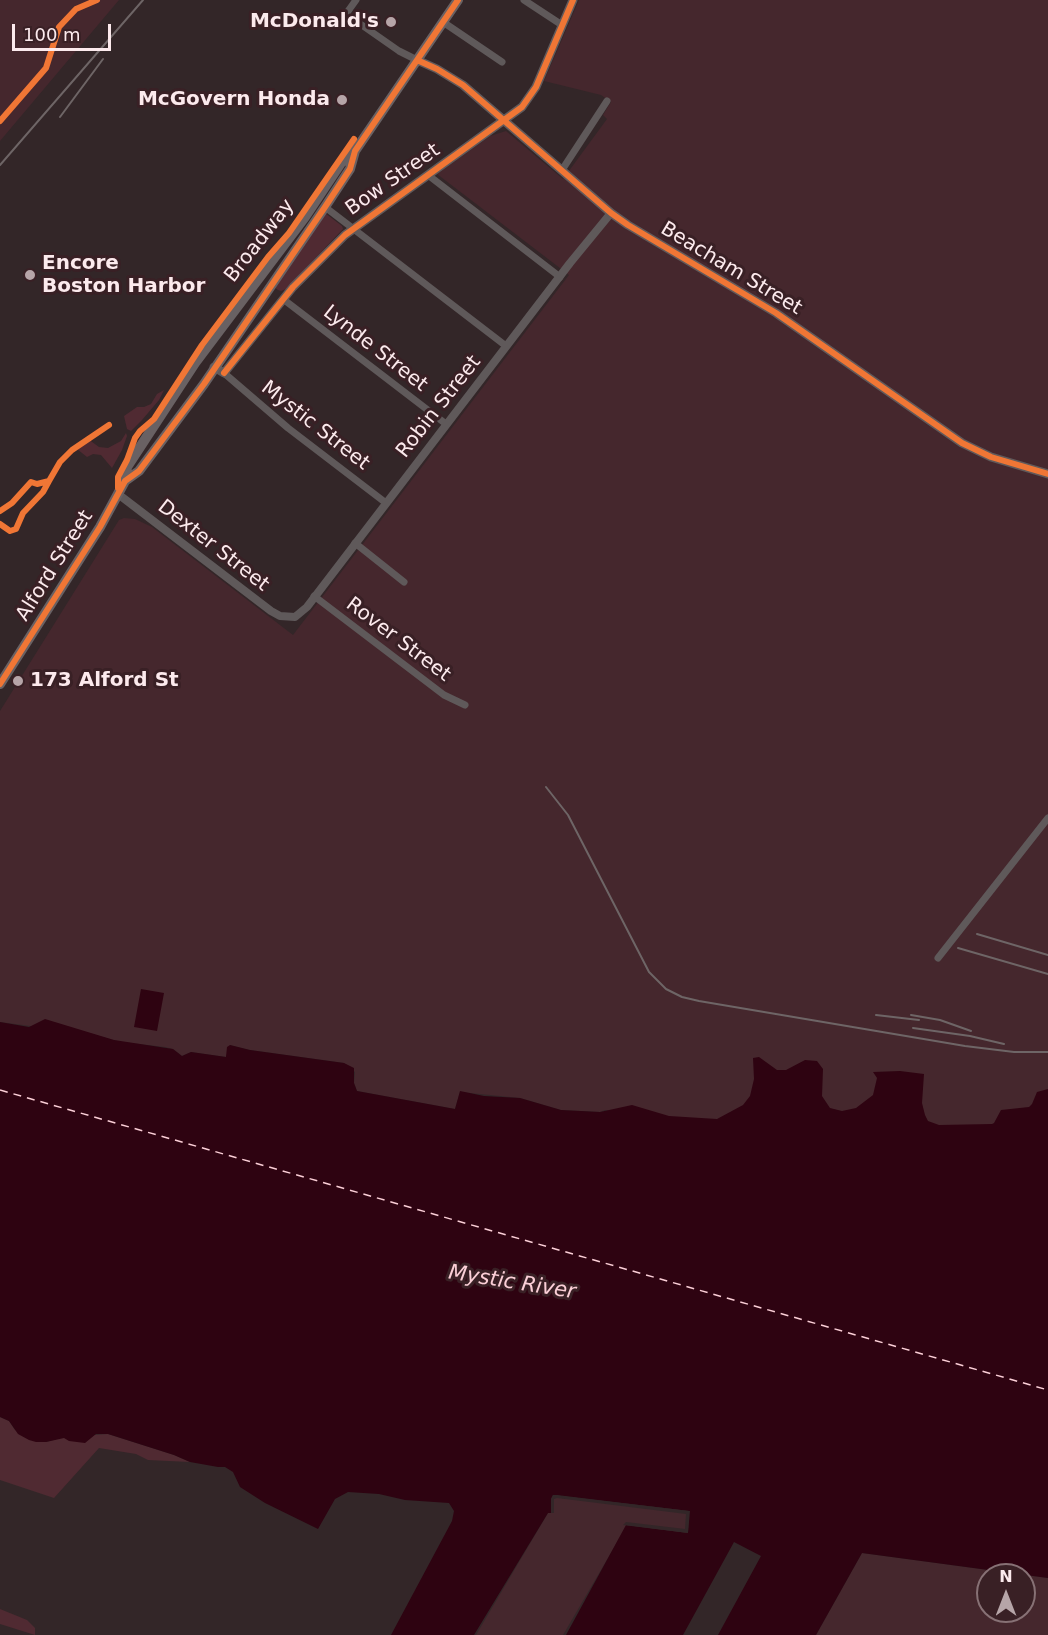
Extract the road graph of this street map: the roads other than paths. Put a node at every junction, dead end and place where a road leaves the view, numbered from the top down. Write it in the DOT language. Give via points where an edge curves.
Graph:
graph roads {
  1 [pos="356,0"];
  2 [pos="458,0"];
  3 [pos="524,0"];
  4 [pos="573,0"];
  5 [pos="443,22"];
  6 [pos="562,25"];
  7 [pos="417,60"];
  8 [pos="502,62"];
  9 [pos="607,101"];
  10 [pos="505,120"];
  11 [pos="355,151"];
  12 [pos="562,170"];
  13 [pos="428,175"];
  14 [pos="326,207"];
  15 [pos="611,213"];
  16 [pos="353,228"];
  17 [pos="560,277"];
  18 [pos="283,299"];
  19 [pos="506,346"];
  20 [pos="219,370"];
  21 [pos="446,424"];
  22 [pos="1048,474"];
  23 [pos="125,481"];
  24 [pos="118,494"];
  25 [pos="386,503"];
  26 [pos="355,543"];
  27 [pos="404,582"];
  28 [pos="314,596"];
  29 [pos="291,617"];
  30 [pos="0,684"];
  31 [pos="465,705"];
  32 [pos="1048,818"];
  33 [pos="938,958"];
  1 -- 7 [label="street" via="346,14"];
  2 -- 5 [label="main road, Broadway"];
  3 -- 6 [label="street"];
  4 -- 6 [label="main road, Bow Street"];
  5 -- 7 [label="main road, Broadway"];
  5 -- 8 [label="street"];
  6 -- 10 [label="main road, Bow Street" via="533,93"];
  7 -- 10 [label="main road, Beacham Street" via="463,85"];
  7 -- 11 [label="main road, Broadway"];
  9 -- 12 [label="street"];
  10 -- 12 [label="main road, Beacham Street"];
  10 -- 13 [label="main road, Bow Street"];
  11 -- 14 [label="main road, Broadway" via="350,169"];
  11 -- 23 [label="main road, Broadway" via="341,163 305,218 195,363 127,467"];
  12 -- 15 [label="main road, Beacham Street"];
  13 -- 16 [label="main road, Bow Street"];
  13 -- 17 [label="street"];
  14 -- 16 [label="street"];
  14 -- 20 [label="main road, Broadway"];
  15 -- 17 [label="street, Robin Street"];
  15 -- 22 [label="main road, Beacham Street" via="776,313 962,443 991,457"];
  16 -- 18 [label="main road, Bow Street"];
  16 -- 19 [label="street"];
  17 -- 19 [label="street, Robin Street"];
  18 -- 20 [label="main road, Bow Street"];
  18 -- 21 [label="street, Lynde Street"];
  19 -- 21 [label="street, Robin Street"];
  20 -- 23 [label="main road, Broadway" via="202,386 139,471"];
  20 -- 25 [label="street, Mystic Street"];
  21 -- 25 [label="street, Robin Street"];
  23 -- 24 [label="main road, Broadway"];
  24 -- 29 [label="street, Dexter Street" via="271,611"];
  24 -- 30 [label="main road, Alford Street"];
  25 -- 26 [label="street, Robin Street"];
  26 -- 27 [label="street"];
  26 -- 28 [label="street, Robin Street"];
  28 -- 29 [label="street, Robin Street" via="308,607"];
  28 -- 31 [label="street, Rover Street" via="444,695"];
  32 -- 33 [label="street"];
}
